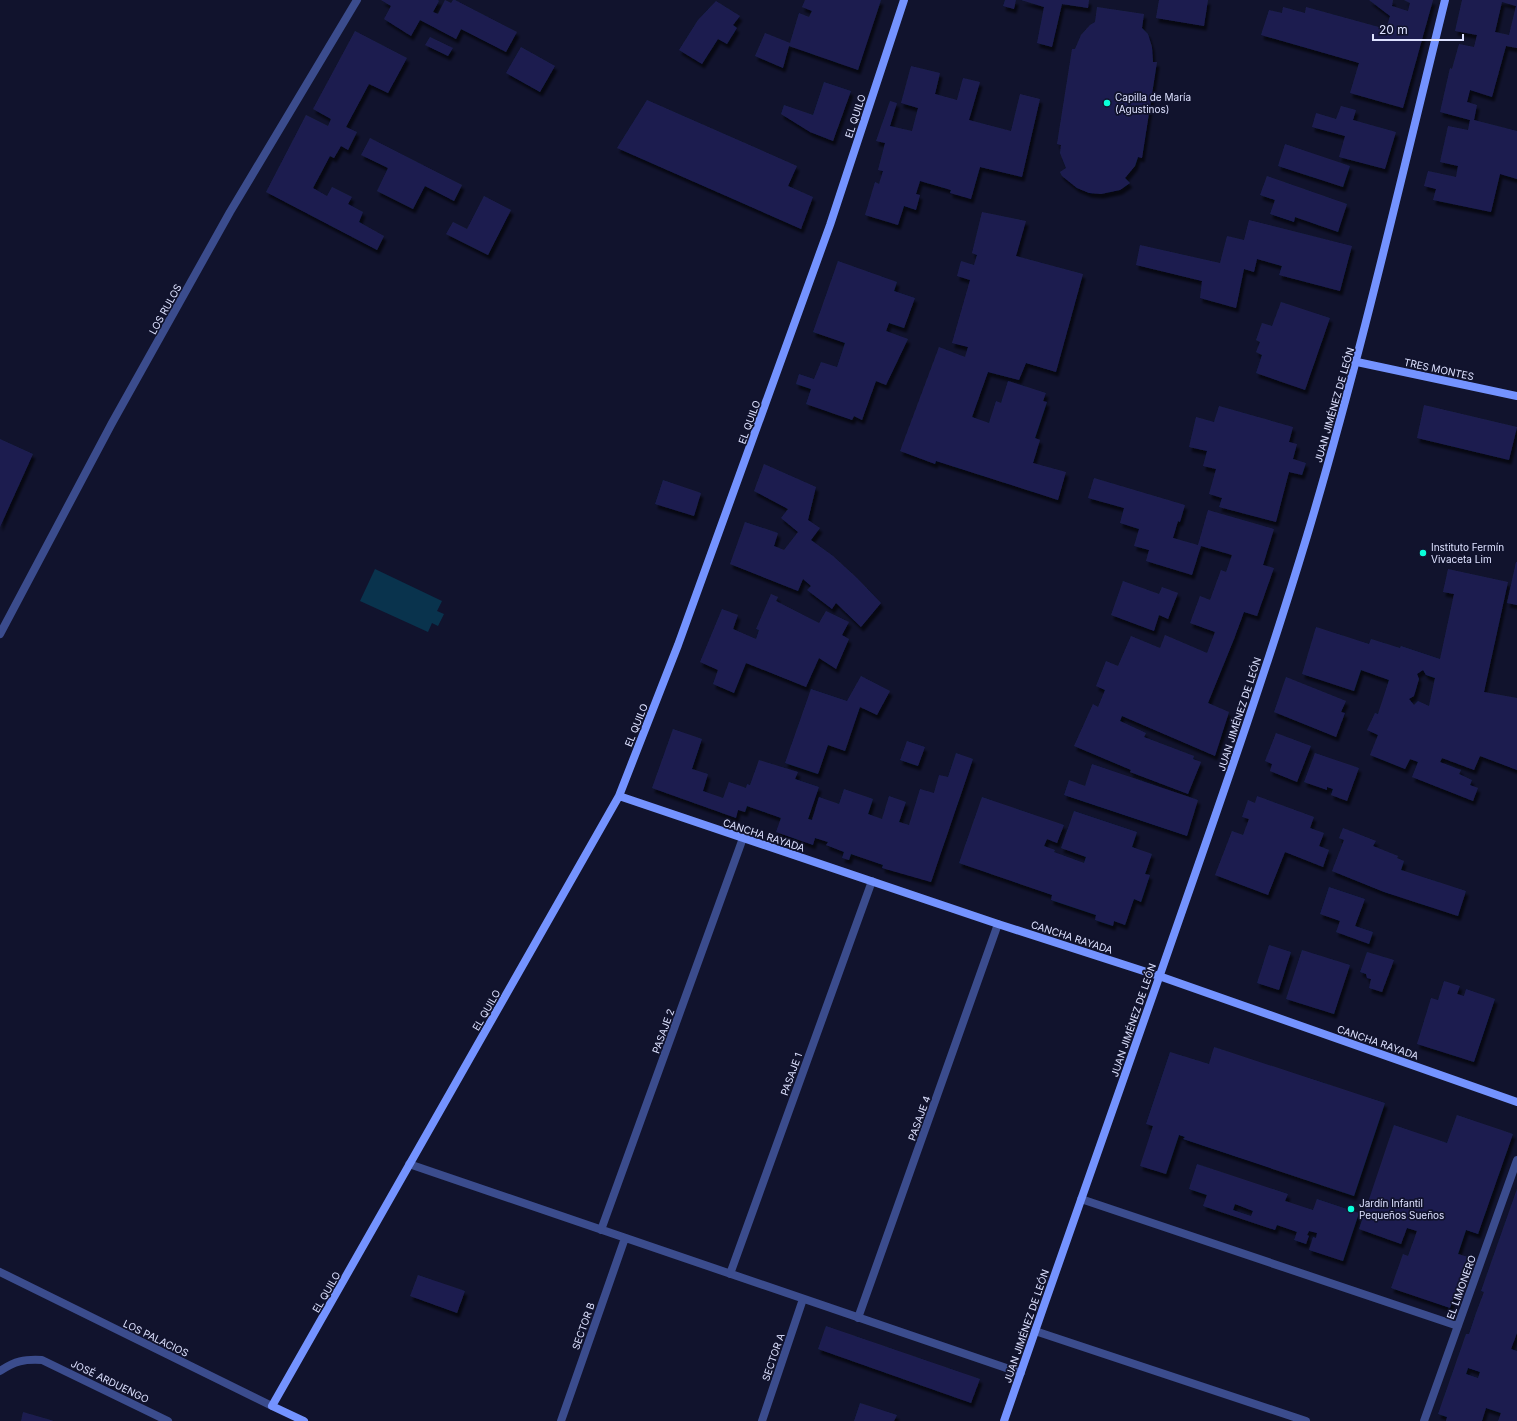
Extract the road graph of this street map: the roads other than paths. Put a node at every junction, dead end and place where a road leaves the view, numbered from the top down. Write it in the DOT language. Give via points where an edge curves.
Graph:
graph roads {
  1 [pos="357,0"];
  2 [pos="904,0"];
  3 [pos="1445,0"];
  4 [pos="1357,362"];
  5 [pos="1517,396"];
  6 [pos="0,634"];
  7 [pos="619,796"];
  8 [pos="743,838"];
  9 [pos="872,881"];
  10 [pos="998,924"];
  11 [pos="1159,976"];
  12 [pos="1517,1102"];
  13 [pos="1517,1160"];
  14 [pos="409,1164"];
  15 [pos="1081,1199"];
  16 [pos="601,1230"];
  17 [pos="625,1238"];
  18 [pos="0,1272"];
  19 [pos="730,1274"];
  20 [pos="803,1299"];
  21 [pos="858,1318"];
  22 [pos="1458,1326"];
  23 [pos="1035,1331"];
  24 [pos="0,1371"];
  25 [pos="1021,1373"];
  26 [pos="272,1406"];
  27 [pos="166,1421"];
  28 [pos="304,1421"];
  29 [pos="561,1421"];
  30 [pos="762,1421"];
  31 [pos="1004,1421"];
  32 [pos="1306,1421"];
  33 [pos="1424,1421"];
  1 -- 6 [label="street, LOS RULOS" via="230,212 112,423"];
  2 -- 7 [label="street, EL QUILO" via="830,225 678,645"];
  3 -- 4 [label="street, JUAN JIMÉNEZ DE LEÓN"];
  4 -- 5 [label="street, TRES MONTES"];
  4 -- 11 [label="street, JUAN JIMÉNEZ DE LEÓN" via="1278,627 1222,798"];
  7 -- 8 [label="street, CANCHA RAYADA"];
  7 -- 14 [label="street, EL QUILO"];
  8 -- 9 [label="street, CANCHA RAYADA"];
  8 -- 16 [label="street, PASAJE 2"];
  9 -- 10 [label="street, CANCHA RAYADA"];
  9 -- 19 [label="street, PASAJE 1"];
  10 -- 11 [label="street, CANCHA RAYADA"];
  10 -- 21 [label="street, PASAJE 4"];
  11 -- 12 [label="street, CANCHA RAYADA"];
  11 -- 15 [label="street, JUAN JIMÉNEZ DE LEÓN"];
  13 -- 22 [label="street, EL LIMONERO"];
  14 -- 16 [label="street"];
  14 -- 26 [label="street, EL QUILO"];
  15 -- 22 [label="street"];
  15 -- 23 [label="street, JUAN JIMÉNEZ DE LEÓN"];
  16 -- 17 [label="street"];
  17 -- 19 [label="street"];
  17 -- 29 [label="street, SECTOR B"];
  18 -- 26 [label="street, LOS PALACIOS"];
  19 -- 20 [label="street"];
  20 -- 21 [label="street"];
  20 -- 30 [label="street, SECTOR A"];
  21 -- 25 [label="street"];
  22 -- 33 [label="street, EL LIMONERO"];
  23 -- 25 [label="street, JUAN JIMÉNEZ DE LEÓN"];
  23 -- 32 [label="street"];
  24 -- 27 [label="street, JOSÉ ARDUENGO" via="26,1359 42,1360"];
  25 -- 31 [label="street, JUAN JIMÉNEZ DE LEÓN"];
  26 -- 28 [label="street, LOS PALACIOS"];
}
